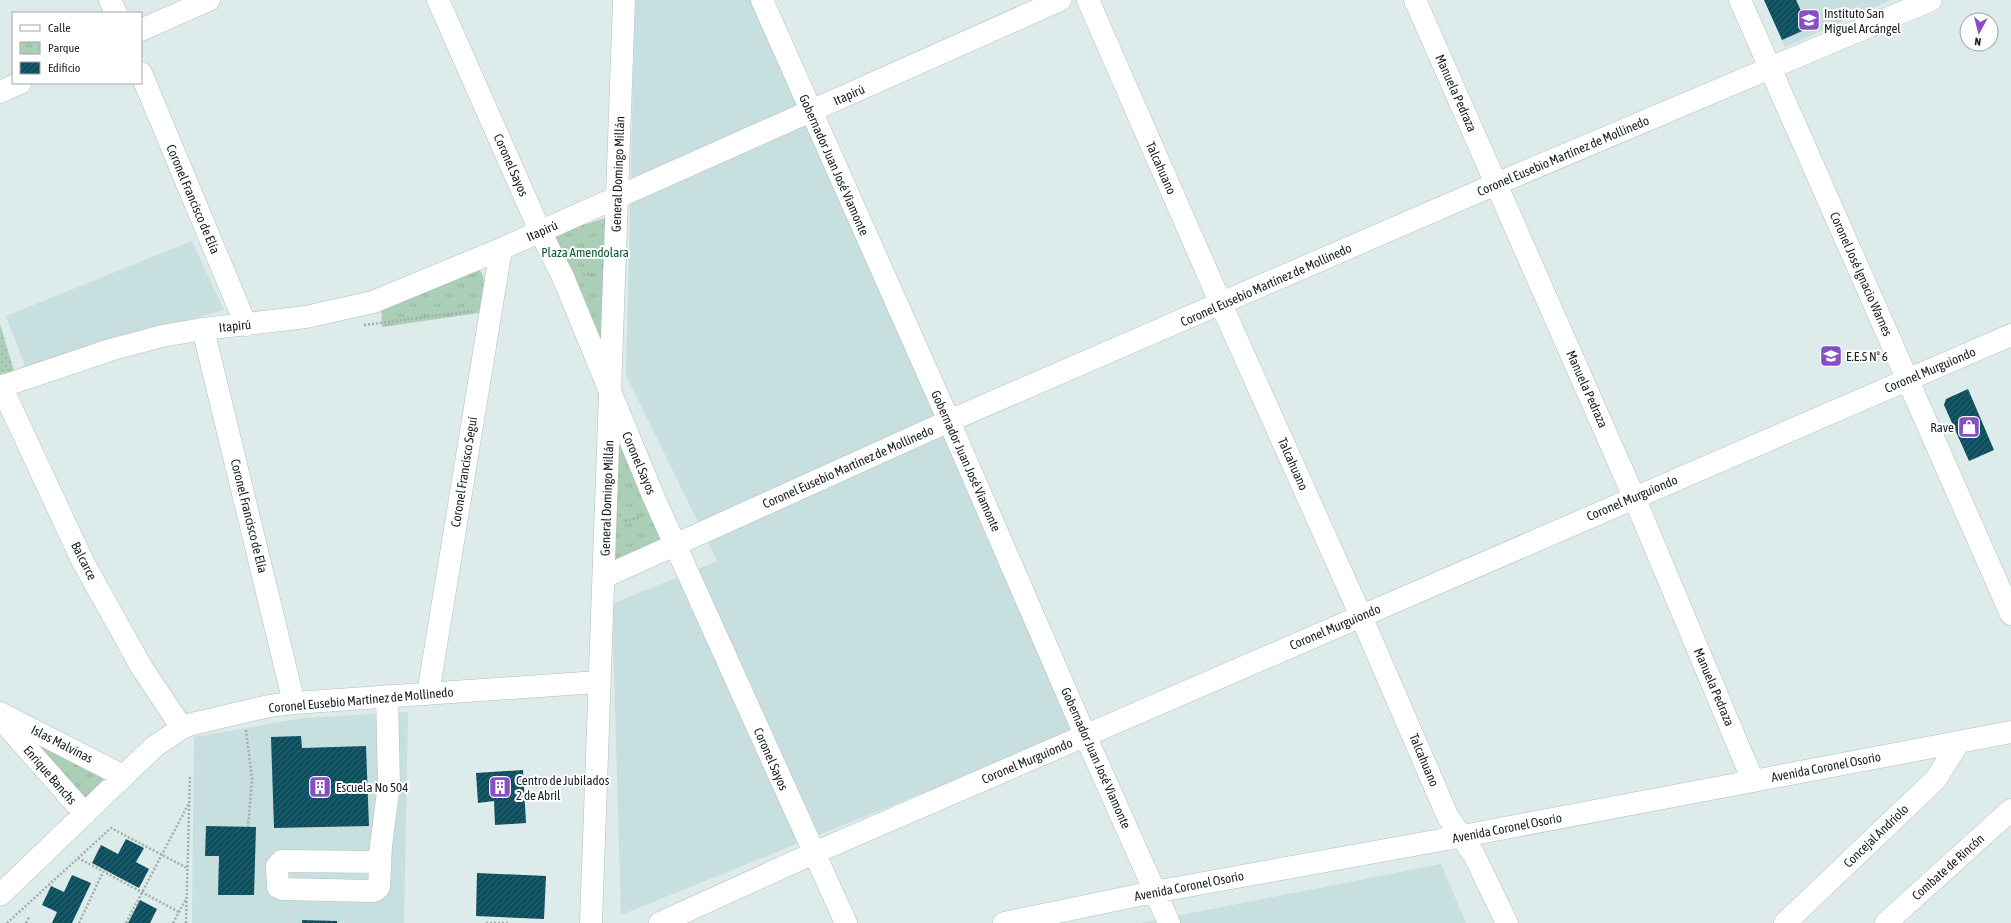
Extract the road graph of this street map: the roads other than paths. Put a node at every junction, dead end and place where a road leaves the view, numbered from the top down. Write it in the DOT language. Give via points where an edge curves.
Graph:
graph roads {
  1 [pos="110,0"];
  2 [pos="209,0"];
  3 [pos="438,0"];
  4 [pos="624,0"];
  5 [pos="762,0"];
  6 [pos="1060,0"];
  7 [pos="1088,0"];
  8 [pos="1415,0"];
  9 [pos="1740,0"];
  10 [pos="1931,0"];
  11 [pos="116,12"];
  12 [pos="142,30"];
  13 [pos="1769,68"];
  14 [pos="142,75"];
  15 [pos="18,84"];
  16 [pos="0,92"];
  17 [pos="810,112"];
  18 [pos="1496,184"];
  19 [pos="617,197"];
  20 [pos="540,231"];
  21 [pos="501,249"];
  22 [pos="1221,304"];
  23 [pos="246,325"];
  24 [pos="203,329"];
  25 [pos="2011,335"];
  26 [pos="1908,380"];
  27 [pos="0,386"];
  28 [pos="611,395"];
  29 [pos="949,421"];
  30 [pos="1634,497"];
  31 [pos="675,545"];
  32 [pos="604,577"];
  33 [pos="2011,614"];
  34 [pos="1361,616"];
  35 [pos="598,682"];
  36 [pos="428,694"];
  37 [pos="387,696"];
  38 [pos="294,703"];
  39 [pos="0,712"];
  40 [pos="0,718"];
  41 [pos="182,728"];
  42 [pos="2011,732"];
  43 [pos="1085,735"];
  44 [pos="1959,742"];
  45 [pos="123,776"];
  46 [pos="1753,781"];
  47 [pos="2011,810"];
  48 [pos="84,814"];
  49 [pos="1463,836"];
  50 [pos="814,853"];
  51 [pos="380,862"];
  52 [pos="1154,892"];
  53 [pos="0,895"];
  54 [pos="592,923"];
  55 [pos="660,923"];
  56 [pos="846,923"];
  57 [pos="1004,923"];
  58 [pos="1169,923"];
  59 [pos="1508,923"];
  60 [pos="1785,923"];
  61 [pos="1886,923"];
  1 -- 11 [label="street"];
  2 -- 12 [label="street"];
  3 -- 20 [label="street, Coronel Sayos"];
  4 -- 19 [label="street, General Domingo Millán"];
  5 -- 17 [label="street, Gobernador Juan José Viamonte"];
  6 -- 17 [label="street, Itapirú"];
  7 -- 22 [label="street, Talcahuano"];
  8 -- 18 [label="street, Manuela Pedraza"];
  9 -- 13 [label="street, Coronel José Ignacio Warnes"];
  10 -- 13 [label="street, Coronel Eusebio Martínez de Mollinedo"];
  13 -- 18 [label="street, Coronel Eusebio Martínez de Mollinedo"];
  13 -- 26 [label="street, Coronel José Ignacio Warnes"];
  14 -- 23 [label="street, Coronel Francisco de Elía"];
  15 -- 16 [label="street"];
  17 -- 19 [label="street, Itapirú"];
  17 -- 29 [label="street, Gobernador Juan José Viamonte"];
  18 -- 22 [label="street, Coronel Eusebio Martínez de Mollinedo"];
  18 -- 30 [label="street, Manuela Pedraza"];
  19 -- 20 [label="street, Itapirú"];
  19 -- 28 [label="street, General Domingo Millán"];
  20 -- 21 [label="street, Itapirú"];
  20 -- 28 [label="street, Coronel Sayos" via="563,277"];
  21 -- 23 [label="street, Itapirú" via="373,302 334,312"];
  21 -- 36 [label="street, Coronel Francisco Seguí"];
  22 -- 29 [label="street, Coronel Eusebio Martínez de Mollinedo"];
  22 -- 34 [label="street, Talcahuano"];
  23 -- 24 [label="street, Itapirú"];
  24 -- 27 [label="street, Itapirú" via="162,336 110,350"];
  24 -- 38 [label="street, Coronel Francisco de Elía"];
  25 -- 26 [label="street, Coronel Murguiondo"];
  26 -- 30 [label="street, Coronel Murguiondo"];
  26 -- 33 [label="street, Coronel José Ignacio Warnes"];
  27 -- 41 [label="street, Balcarce" via="83,562 142,668"];
  28 -- 31 [label="street, Coronel Sayos"];
  28 -- 32 [label="street, General Domingo Millán"];
  29 -- 31 [label="street, Coronel Eusebio Martínez de Mollinedo"];
  29 -- 43 [label="street, Gobernador Juan José Viamonte"];
  30 -- 34 [label="street, Coronel Murguiondo"];
  30 -- 46 [label="street, Manuela Pedraza"];
  31 -- 32 [label="street, Coronel Eusebio Martínez de Mollinedo"];
  31 -- 50 [label="street, Coronel Sayos"];
  32 -- 35 [label="street, General Domingo Millán"];
  34 -- 43 [label="street, Coronel Murguiondo"];
  34 -- 49 [label="street, Talcahuano" via="1448,817"];
  35 -- 36 [label="street, Coronel Eusebio Martínez de Mollinedo"];
  35 -- 54 [label="street, General Domingo Millán"];
  36 -- 37 [label="street, Coronel Eusebio Martínez de Mollinedo"];
  37 -- 38 [label="street, Coronel Eusebio Martínez de Mollinedo"];
  37 -- 51 [label="street" via="389,784"];
  38 -- 41 [label="street, Coronel Eusebio Martínez de Mollinedo" via="242,712"];
  39 -- 45 [label="street, Islas Malvinas"];
  40 -- 48 [label="street, Enrique Banchs"];
  41 -- 45 [label="street, Coronel Eusebio Martínez de Mollinedo" via="154,747"];
  42 -- 44 [label="street, Avenida Coronel Osorio"];
  43 -- 50 [label="street, Coronel Murguiondo"];
  43 -- 52 [label="street, Gobernador Juan José Viamonte"];
  44 -- 46 [label="street, Avenida Coronel Osorio"];
  44 -- 60 [label="street, Concejal Andriolo" via="1936,779"];
  45 -- 48 [label="street, Coronel Eusebio Martínez de Mollinedo"];
  46 -- 49 [label="street, Avenida Coronel Osorio"];
  47 -- 61 [label="street, Combate de Rincón"];
  48 -- 53 [label="street, Coronel Eusebio Martínez de Mollinedo"];
  49 -- 52 [label="street, Avenida Coronel Osorio"];
  49 -- 59 [label="street, Talcahuano"];
  50 -- 55 [label="street, Coronel Murguiondo"];
  50 -- 56 [label="street, Coronel Sayos"];
  52 -- 57 [label="street, Avenida Coronel Osorio"];
  52 -- 58 [label="street, Gobernador Juan José Viamonte"];
}
